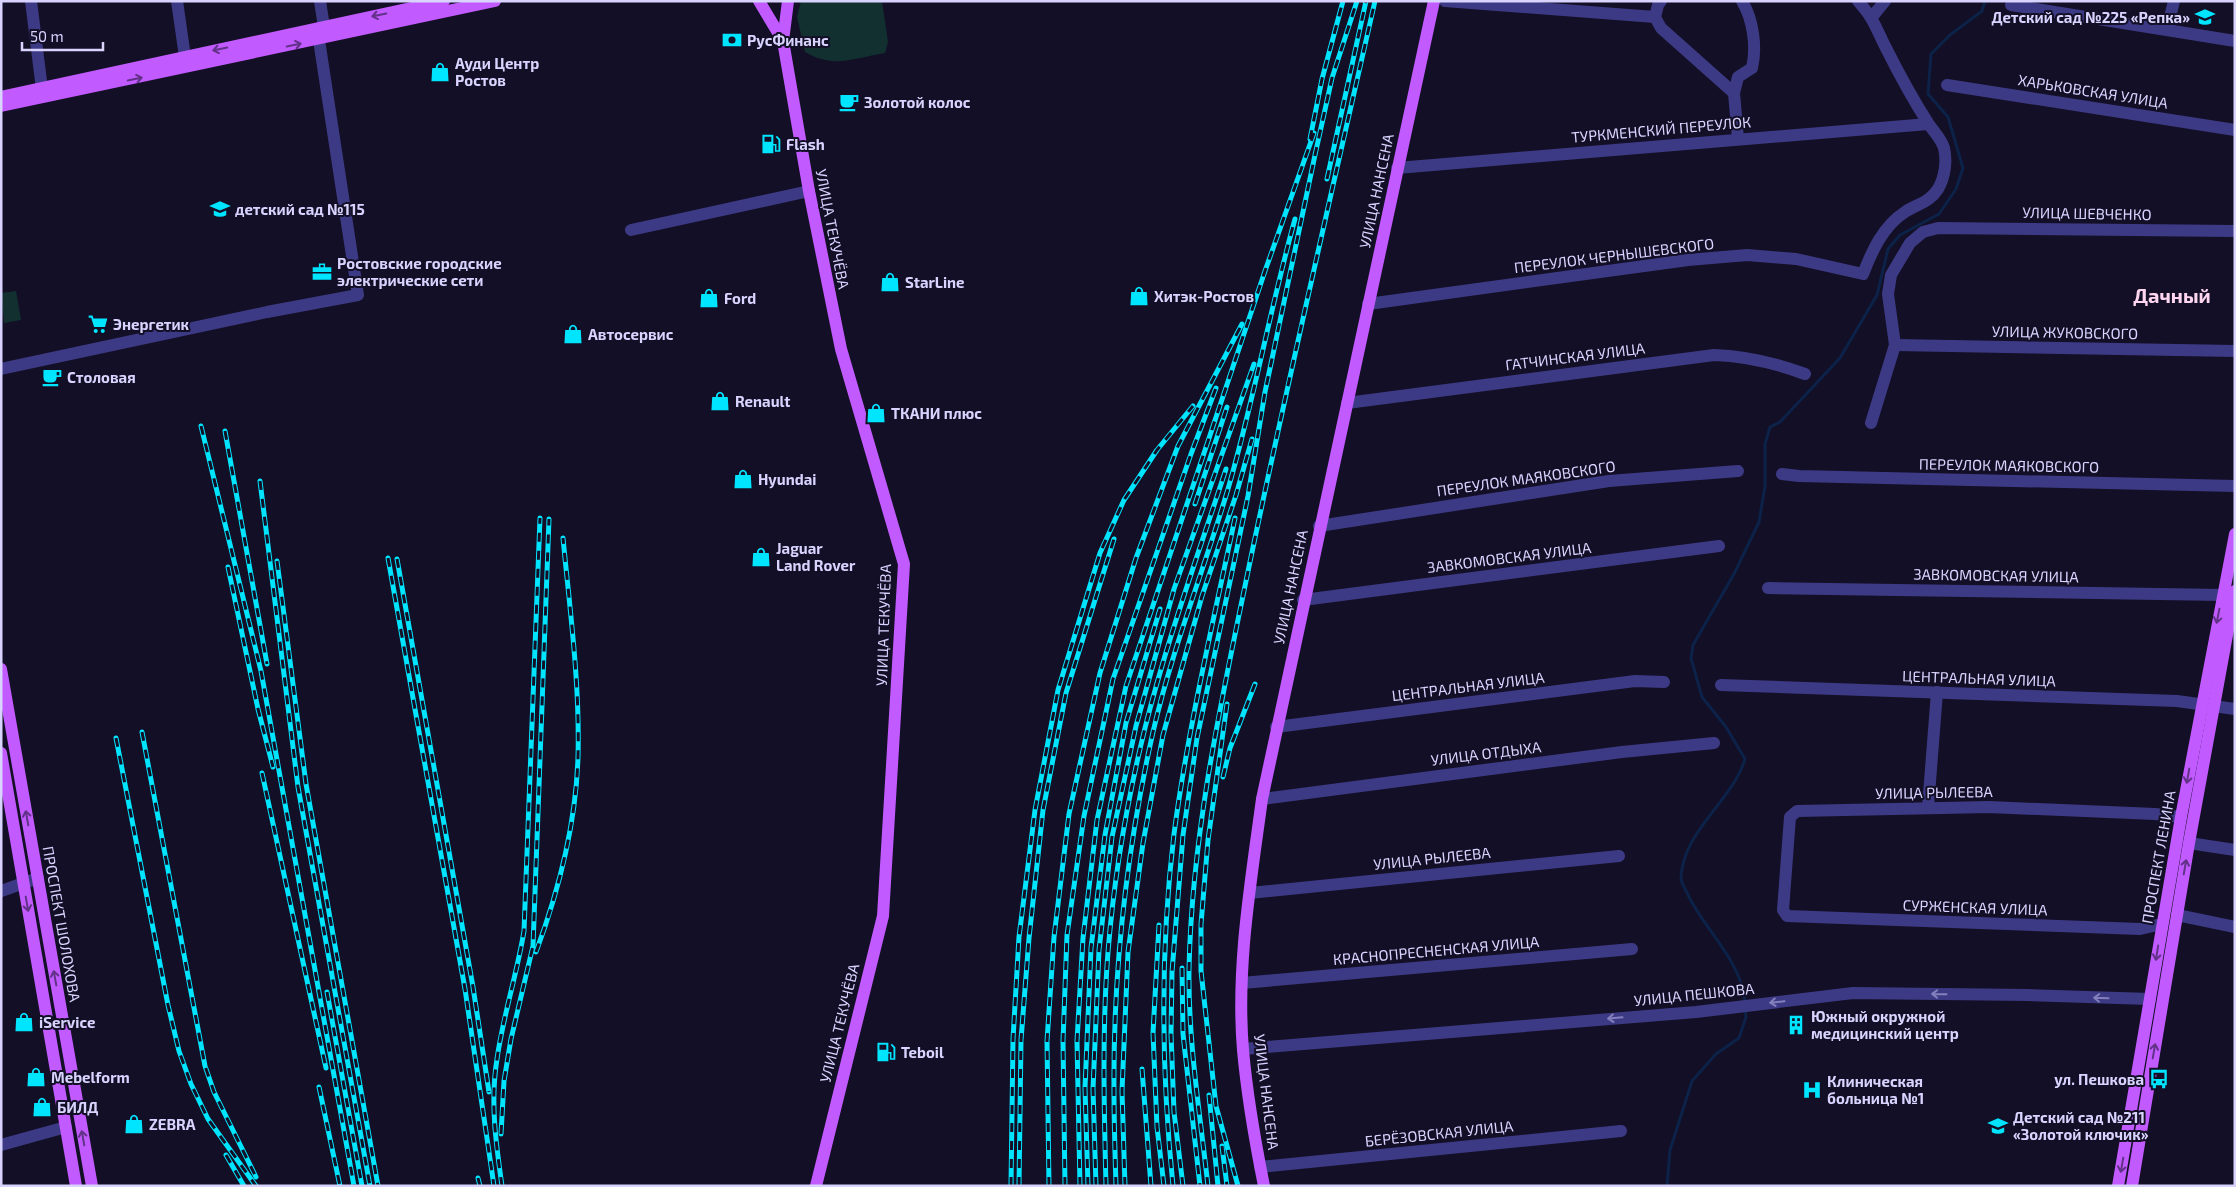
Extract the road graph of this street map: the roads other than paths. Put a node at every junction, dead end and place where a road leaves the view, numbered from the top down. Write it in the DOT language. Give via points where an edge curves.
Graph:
graph roads {
  1 [pos="31,1"];
  2 [pos="177,1"];
  3 [pos="320,1"];
  4 [pos="444,1"];
  5 [pos="495,1"];
  6 [pos="760,1"];
  7 [pos="788,1"];
  8 [pos="1434,1"];
  9 [pos="1445,1"];
  10 [pos="1662,1"];
  11 [pos="1742,1"];
  12 [pos="1858,1"];
  13 [pos="1885,1"];
  14 [pos="2174,1"];
  15 [pos="2010,5"];
  16 [pos="1655,17"];
  17 [pos="1872,17"];
  18 [pos="324,27"];
  19 [pos="2167,29"];
  20 [pos="319,40"];
  21 [pos="783,41"];
  22 [pos="2235,41"];
  23 [pos="184,57"];
  24 [pos="1947,85"];
  25 [pos="42,89"];
  26 [pos="1734,93"];
  27 [pos="1,97"];
  28 [pos="1,106"];
  29 [pos="1928,124"];
  30 [pos="2235,130"];
  31 [pos="1738,139"];
  32 [pos="1397,168"];
  33 [pos="809,191"];
  34 [pos="631,230"];
  35 [pos="2235,231"];
  36 [pos="1368,304"];
  37 [pos="1896,345"];
  38 [pos="2235,351"];
  39 [pos="1,369"];
  40 [pos="1805,374"];
  41 [pos="1347,402"];
  42 [pos="1871,423"];
  43 [pos="1738,471"];
  44 [pos="1782,474"];
  45 [pos="2235,486"];
  46 [pos="1319,526"];
  47 [pos="2235,534"];
  48 [pos="1719,546"];
  49 [pos="1768,588"];
  50 [pos="2229,593"];
  51 [pos="1303,600"];
  52 [pos="1,669"];
  53 [pos="1664,682"];
  54 [pos="1721,685"];
  55 [pos="1937,692"];
  56 [pos="2208,704"];
  57 [pos="2235,709"];
  58 [pos="1276,727"];
  59 [pos="1714,743"];
  60 [pos="1,753"];
  61 [pos="1262,799"];
  62 [pos="1928,807"];
  63 [pos="2181,817"];
  64 [pos="2189,843"];
  65 [pos="2235,850"];
  66 [pos="1619,856"];
  67 [pos="38,878"];
  68 [pos="24,884"];
  69 [pos="1,891"];
  70 [pos="1250,893"];
  71 [pos="2177,915"];
  72 [pos="1787,916"];
  73 [pos="2162,924"];
  74 [pos="2235,927"];
  75 [pos="1632,949"];
  76 [pos="1242,983"];
  77 [pos="2150,1000"];
  78 [pos="1243,1049"];
  79 [pos="66,1127"];
  80 [pos="1621,1131"];
  81 [pos="1,1145"];
  82 [pos="1260,1167"];
  83 [pos="76,1186"];
  84 [pos="92,1186"];
  85 [pos="816,1186"];
  86 [pos="1264,1186"];
  87 [pos="2118,1186"];
  88 [pos="2132,1186"];
  1 -- 25 [label="street"];
  2 -- 23 [label="street"];
  3 -- 18 [label="street"];
  4 -- 18 [label="main road, one-way"];
  5 -- 20 [label="main road"];
  6 -- 21 [label="main road, УЛИЦА ТЕКУЧЁВА"];
  7 -- 21 [label="main road, УЛИЦА ТЕКУЧЁВА"];
  8 -- 32 [label="main road, УЛИЦА НАНСЕНА"];
  9 -- 16 [label="street"];
  10 -- 16 [label="street"];
  11 -- 26 [label="street" via="1750,14 1754,60 1752,68 1738,77"];
  12 -- 17 [label="street"];
  13 -- 17 [label="street"];
  14 -- 19 [label="street"];
  15 -- 19 [label="street"];
  16 -- 26 [label="street" via="1661,28"];
  17 -- 29 [label="street"];
  18 -- 23 [label="main road, one-way"];
  19 -- 22 [label="street"];
  28 -- 20 [label="main road, one-way"];
  20 -- 39 [label="street" via="358,295"];
  21 -- 33 [label="main road, УЛИЦА ТЕКУЧЁВА"];
  23 -- 25 [label="main road"];
  24 -- 30 [label="street, ХАРЬКОВСКАЯ УЛИЦА"];
  25 -- 27 [label="main road"];
  26 -- 31 [label="street"];
  29 -- 31 [label="street, ТУРКМЕНСКИЙ ПЕРЕУЛОК"];
  29 -- 36 [label="street, ПЕРЕУЛОК ЧЕРНЫШЕВСКОГО" via="1944,147 1942,182 1929,200 1903,212 1894,221 1873,246 1863,274 1796,259 1747,255 1688,260"];
  31 -- 32 [label="street, ТУРКМЕНСКИЙ ПЕРЕУЛОК"];
  32 -- 36 [label="main road, УЛИЦА НАНСЕНА"];
  33 -- 34 [label="street"];
  33 -- 85 [label="main road, УЛИЦА ТЕКУЧЁВА" via="841,349 904,564 883,916"];
  35 -- 37 [label="street, УЛИЦА ШЕВЧЕНКО" via="1938,228 1923,232 1910,243 1891,275 1888,294"];
  36 -- 41 [label="main road, УЛИЦА НАНСЕНА"];
  37 -- 38 [label="street, УЛИЦА ЖУКОВСКОГО"];
  37 -- 42 [label="street"];
  40 -- 41 [label="street, ГАТЧИНСКАЯ УЛИЦА" via="1770,362 1714,355"];
  41 -- 46 [label="main road, УЛИЦА НАНСЕНА"];
  43 -- 46 [label="street, ПЕРЕУЛОК МАЯКОВСКОГО" via="1609,482"];
  44 -- 45 [label="street, ПЕРЕУЛОК МАЯКОВСКОГО"];
  46 -- 51 [label="main road, УЛИЦА НАНСЕНА"];
  47 -- 50 [label="main road, ПРОСПЕКТ ЛЕНИНА"];
  48 -- 51 [label="street, ЗАВКОМОВСКАЯ УЛИЦА"];
  49 -- 50 [label="street, ЗАВКОМОВСКАЯ УЛИЦА"];
  50 -- 56 [label="main road, ПРОСПЕКТ ЛЕНИНА"];
  51 -- 58 [label="main road, УЛИЦА НАНСЕНА"];
  67 -- 52 [label="main road, ПРОСПЕКТ ШОЛОХОВА, one-way"];
  53 -- 58 [label="street, ЦЕНТРАЛЬНАЯ УЛИЦА" via="1626,682"];
  54 -- 55 [label="street, ЦЕНТРАЛЬНАЯ УЛИЦА"];
  55 -- 56 [label="street, ЦЕНТРАЛЬНАЯ УЛИЦА"];
  55 -- 62 [label="street"];
  56 -- 57 [label="street, ЦЕНТРАЛЬНАЯ УЛИЦА"];
  56 -- 63 [label="main road, ПРОСПЕКТ ЛЕНИНА, one-way"];
  56 -- 64 [label="main road, ПРОСПЕКТ ЛЕНИНА"];
  58 -- 61 [label="main road, УЛИЦА НАНСЕНА"];
  59 -- 61 [label="street, УЛИЦА ОТДЫХА"];
  60 -- 68 [label="main road, ПРОСПЕКТ ШОЛОХОВА"];
  61 -- 70 [label="main road, УЛИЦА НАНСЕНА"];
  62 -- 63 [label="street, УЛИЦА РЫЛЕЕВА"];
  62 -- 72 [label="street, УЛИЦА РЫЛЕЕВА" via="1797,811 1790,816 1783,910"];
  63 -- 73 [label="main road, ПРОСПЕКТ ЛЕНИНА"];
  64 -- 65 [label="street"];
  71 -- 64 [label="main road, ПРОСПЕКТ ЛЕНИНА, one-way"];
  66 -- 70 [label="street, УЛИЦА РЫЛЕЕВА"];
  67 -- 68 [label="street"];
  84 -- 67 [label="main road, ПРОСПЕКТ ШОЛОХОВА, one-way"];
  68 -- 69 [label="street"];
  68 -- 79 [label="main road, ПРОСПЕКТ ШОЛОХОВА, one-way"];
  70 -- 76 [label="main road, УЛИЦА НАНСЕНА"];
  71 -- 74 [label="street"];
  88 -- 71 [label="main road, ПРОСПЕКТ ЛЕНИНА, one-way"];
  72 -- 73 [label="street, СУРЖЕНСКАЯ УЛИЦА" via="2140,929"];
  73 -- 77 [label="main road, ПРОСПЕКТ ЛЕНИНА, one-way"];
  75 -- 76 [label="street, КРАСНОПРЕСНЕНСКАЯ УЛИЦА"];
  76 -- 78 [label="main road, УЛИЦА НАНСЕНА"];
  77 -- 78 [label="street, УЛИЦА ПЕШКОВА, one-way" via="1853,993 1696,1012"];
  77 -- 87 [label="main road, ПРОСПЕКТ ЛЕНИНА, one-way"];
  78 -- 82 [label="main road, УЛИЦА НАНСЕНА"];
  79 -- 81 [label="street"];
  79 -- 83 [label="main road, ПРОСПЕКТ ШОЛОХОВА"];
  80 -- 82 [label="street, БЕРЁЗОВСКАЯ УЛИЦА"];
  82 -- 86 [label="main road, УЛИЦА НАНСЕНА"];
}
